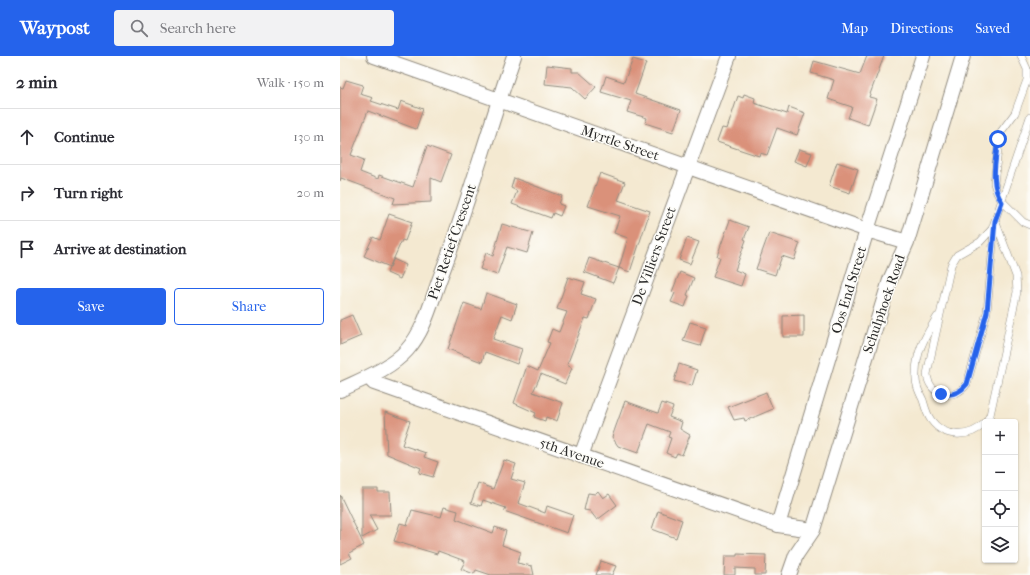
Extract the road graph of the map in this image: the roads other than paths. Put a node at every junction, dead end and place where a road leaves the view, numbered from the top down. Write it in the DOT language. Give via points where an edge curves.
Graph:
graph roads {
  1 [pos="374,56"];
  2 [pos="514,56"];
  3 [pos="728,56"];
  4 [pos="923,56"];
  5 [pos="963,56"];
  6 [pos="1021,56"];
  7 [pos="499,100"];
  8 [pos="1030,117"];
  9 [pos="687,166"];
  10 [pos="1002,202"];
  11 [pos="995,221"];
  12 [pos="1030,225"];
  13 [pos="867,230"];
  14 [pos="907,242"];
  15 [pos="941,308"];
  16 [pos="368,377"];
  17 [pos="340,390"];
  18 [pos="987,419"];
  19 [pos="982,425"];
  20 [pos="581,456"];
  21 [pos="778,525"];
  22 [pos="813,530"];
  23 [pos="789,575"];
  1 -- 7 [label="street, Myrtle Street"];
  2 -- 7 [label="street, Piet Retief Crescent"];
  3 -- 9 [label="street, De Villiers Street"];
  4 -- 13 [label="street, Oos End Street"];
  5 -- 14 [label="street, Schulphoek Road"];
  6 -- 10 [label="lane" via="1027,69 1027,80 1018,107 1002,128 998,139 994,183 996,193"];
  7 -- 9 [label="street, Myrtle Street"];
  7 -- 16 [label="street, Piet Retief Crescent" via="460,226 419,334 400,357"];
  8 -- 10 [label="lane"];
  9 -- 13 [label="street, Myrtle Street"];
  9 -- 20 [label="street, De Villiers Street"];
  10 -- 11 [label="lane"];
  10 -- 12 [label="lane" via="1023,222"];
  11 -- 15 [label="lane" via="983,239 962,251 953,260"];
  11 -- 15 [label="lane" via="987,312 967,384 953,395 936,392 927,379"];
  11 -- 18 [label="lane" via="1018,285"];
  13 -- 14 [label="street, Myrtle Street"];
  13 -- 21 [label="street, Oos End Street"];
  14 -- 22 [label="street, Schulphoek Road" via="890,280"];
  15 -- 19 [label="lane" via="922,341 916,370 917,386 930,419 940,429 961,435 975,431"];
  16 -- 17 [label="street, Piet Retief Crescent"];
  16 -- 20 [label="street, 5th Avenue" via="374,383"];
  20 -- 21 [label="street, 5th Avenue"];
  21 -- 22 [label="street, 5th Avenue"];
  22 -- 23 [label="street, Schulphoek Road" via="796,555"];
}
